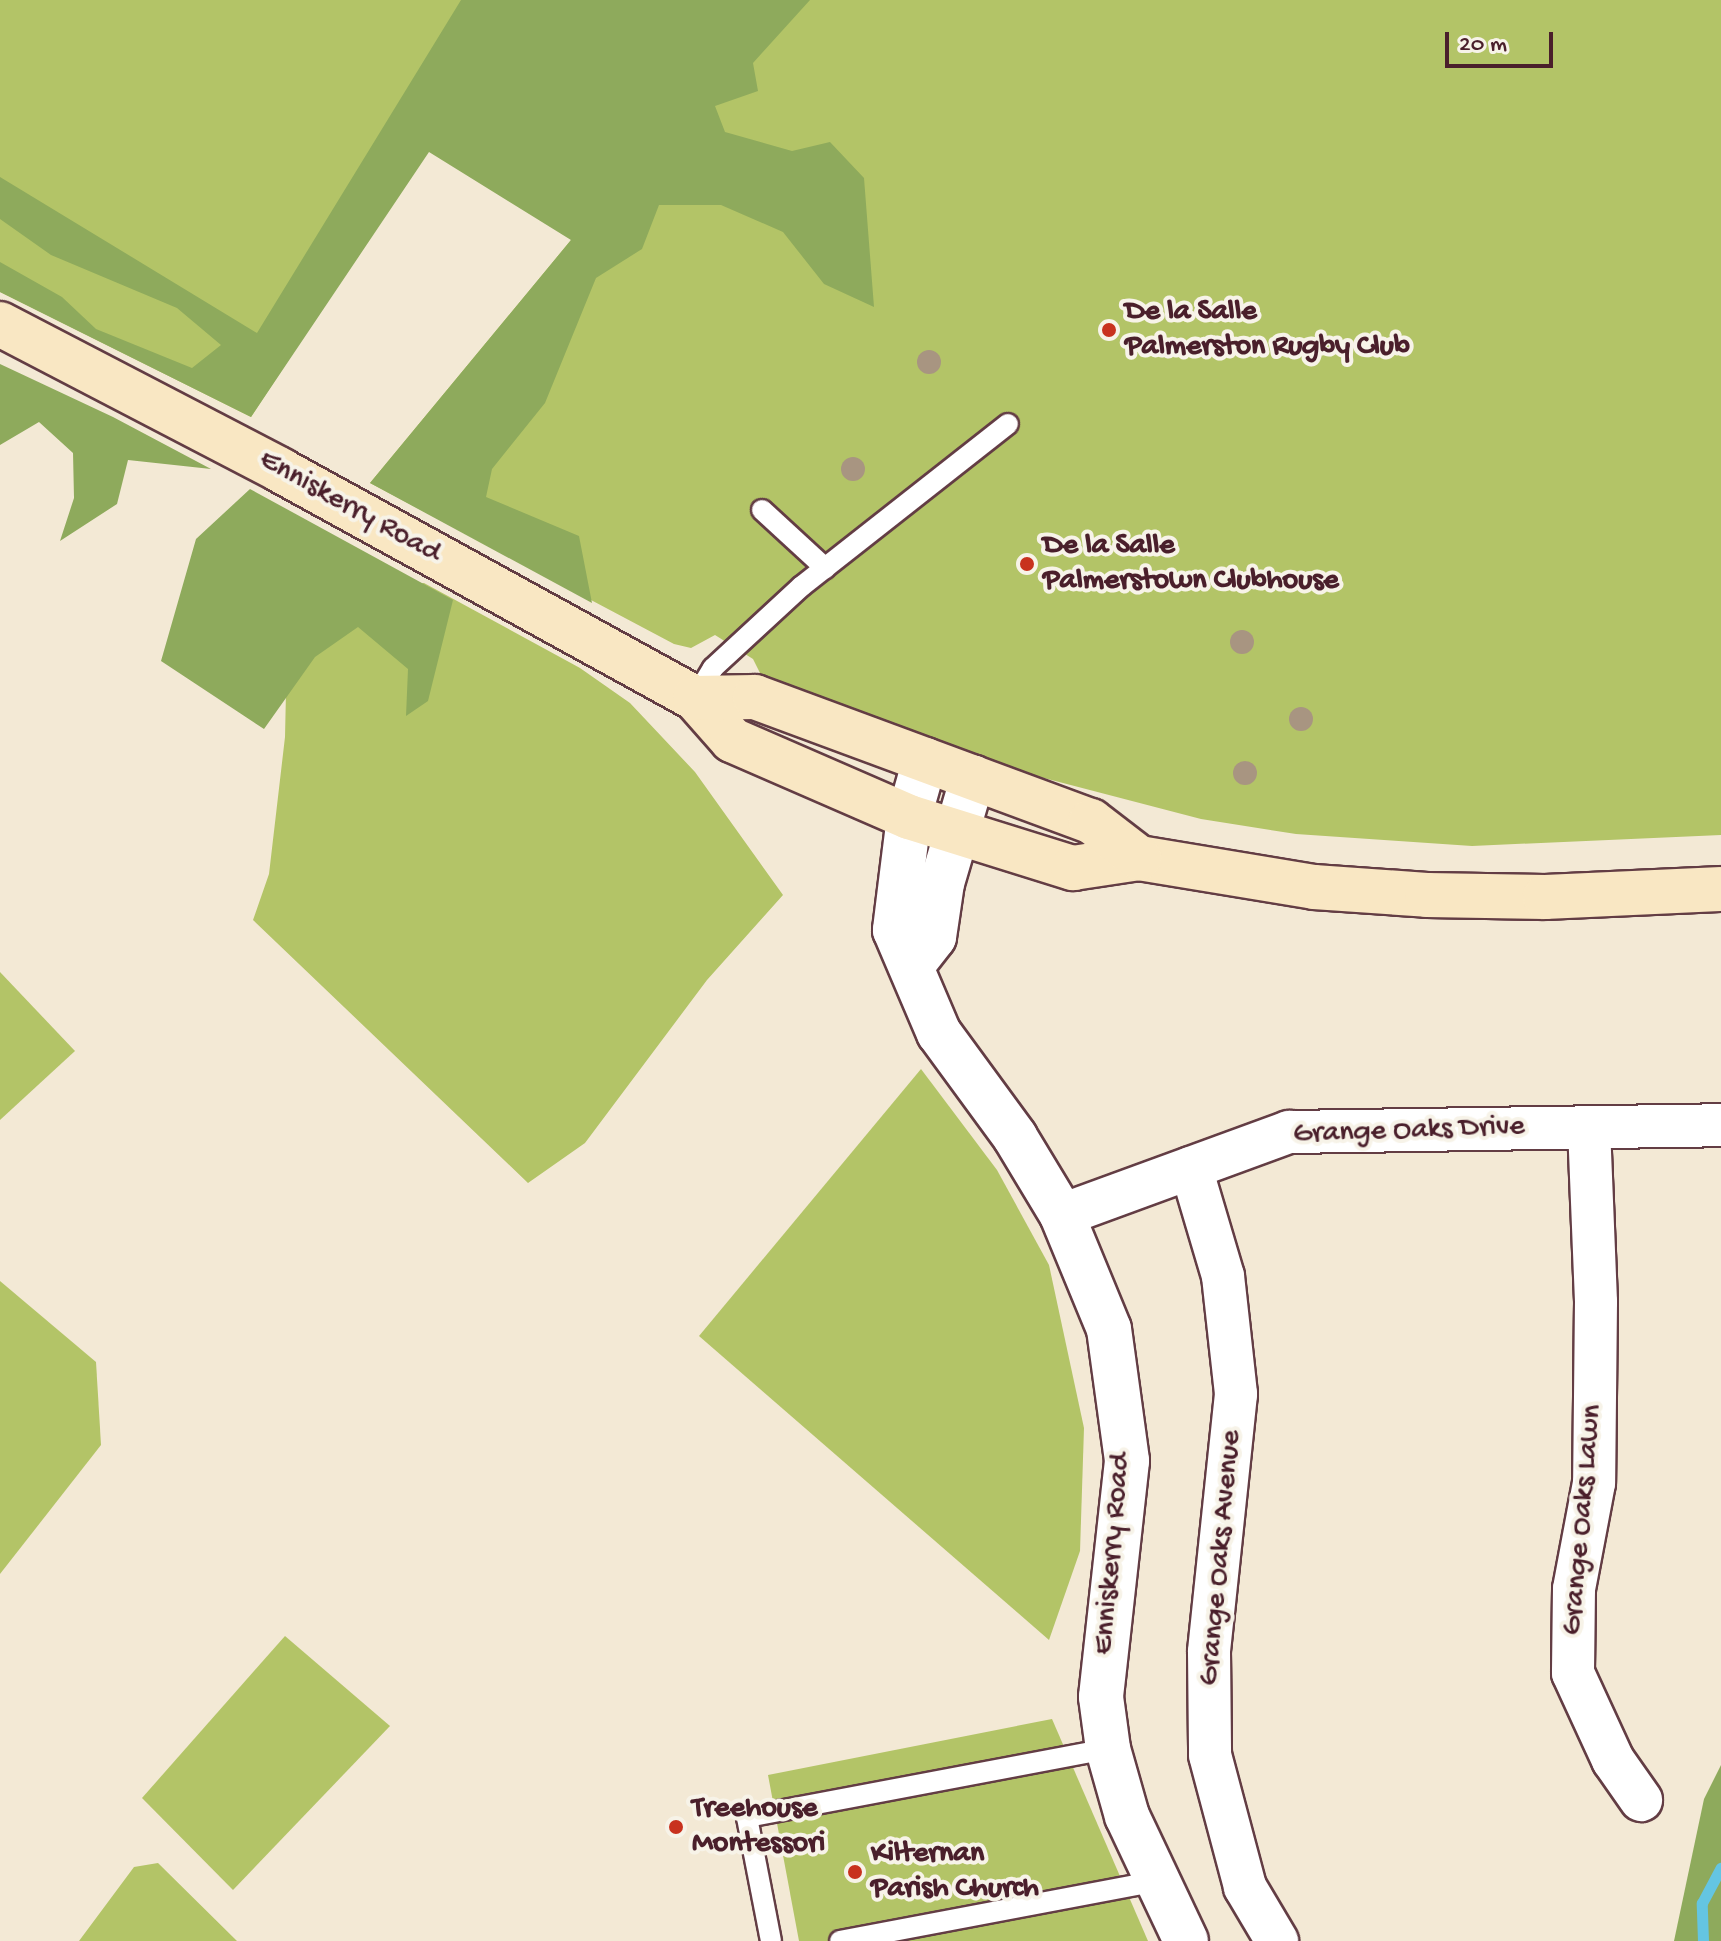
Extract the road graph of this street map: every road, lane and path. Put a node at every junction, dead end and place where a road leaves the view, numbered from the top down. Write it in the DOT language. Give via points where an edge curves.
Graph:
graph roads {
  1 [pos="0,324"];
  2 [pos="1008,424"];
  3 [pos="762,510"];
  4 [pos="825,568"];
  5 [pos="695,698"];
  6 [pos="925,760"];
  7 [pos="973,777"];
  8 [pos="909,817"];
  9 [pos="956,832"];
  10 [pos="1139,858"];
  11 [pos="1721,889"];
  12 [pos="913,964"];
  13 [pos="1721,1125"];
  14 [pos="1589,1127"];
  15 [pos="1191,1168"];
  16 [pos="1062,1215"];
  17 [pos="1108,1749"];
  18 [pos="1641,1800"];
  19 [pos="1157,1881"];
  20 [pos="771,1941"];
  21 [pos="840,1941"];
  22 [pos="1186,1941"];
  23 [pos="1277,1941"];
  1 -- 5 [label="main road, Enniskerry Road" via="280,470"];
  2 -- 4 [label="lane"];
  3 -- 4 [label="lane"];
  4 -- 5 [label="lane" via="713,668"];
  5 -- 6 [label="main road, Enniskerry Road" via="755,697"];
  5 -- 8 [label="main road, Enniskerry Road" via="732,740"];
  6 -- 7 [label="main road"];
  6 -- 8 [label="street, Enniskerry Road"];
  7 -- 9 [label="street"];
  7 -- 10 [label="main road" via="1091,821"];
  8 -- 9 [label="main road, Enniskerry Road"];
  8 -- 12 [label="street, Enniskerry Road" via="895,930"];
  9 -- 10 [label="main road, Enniskerry Road" via="1073,868"];
  9 -- 12 [label="street" via="934,937"];
  10 -- 11 [label="main road" via="1314,887 1427,895 1545,897"];
  12 -- 16 [label="street, Enniskerry Road" via="939,1033 1015,1137"];
  13 -- 14 [label="street, Grange Oaks Drive"];
  14 -- 15 [label="street, Grange Oaks Drive" via="1289,1132"];
  14 -- 18 [label="street, Grange Oaks Lawn" via="1596,1302 1594,1483 1574,1589 1573,1673 1613,1760"];
  15 -- 16 [label="street, Grange Oaks Drive"];
  15 -- 23 [label="street, Grange Oaks Avenue" via="1223,1276 1236,1394 1209,1652 1210,1755 1245,1887"];
  16 -- 17 [label="street, Enniskerry Road" via="1109,1329 1127,1461 1101,1697"];
  17 -- 19 [label="street, Enniskerry Road" via="1127,1816"];
  17 -- 20 [label="lane" via="747,1817"];
  19 -- 21 [label="lane"];
  19 -- 22 [label="street, Enniskerry Road"];
}
